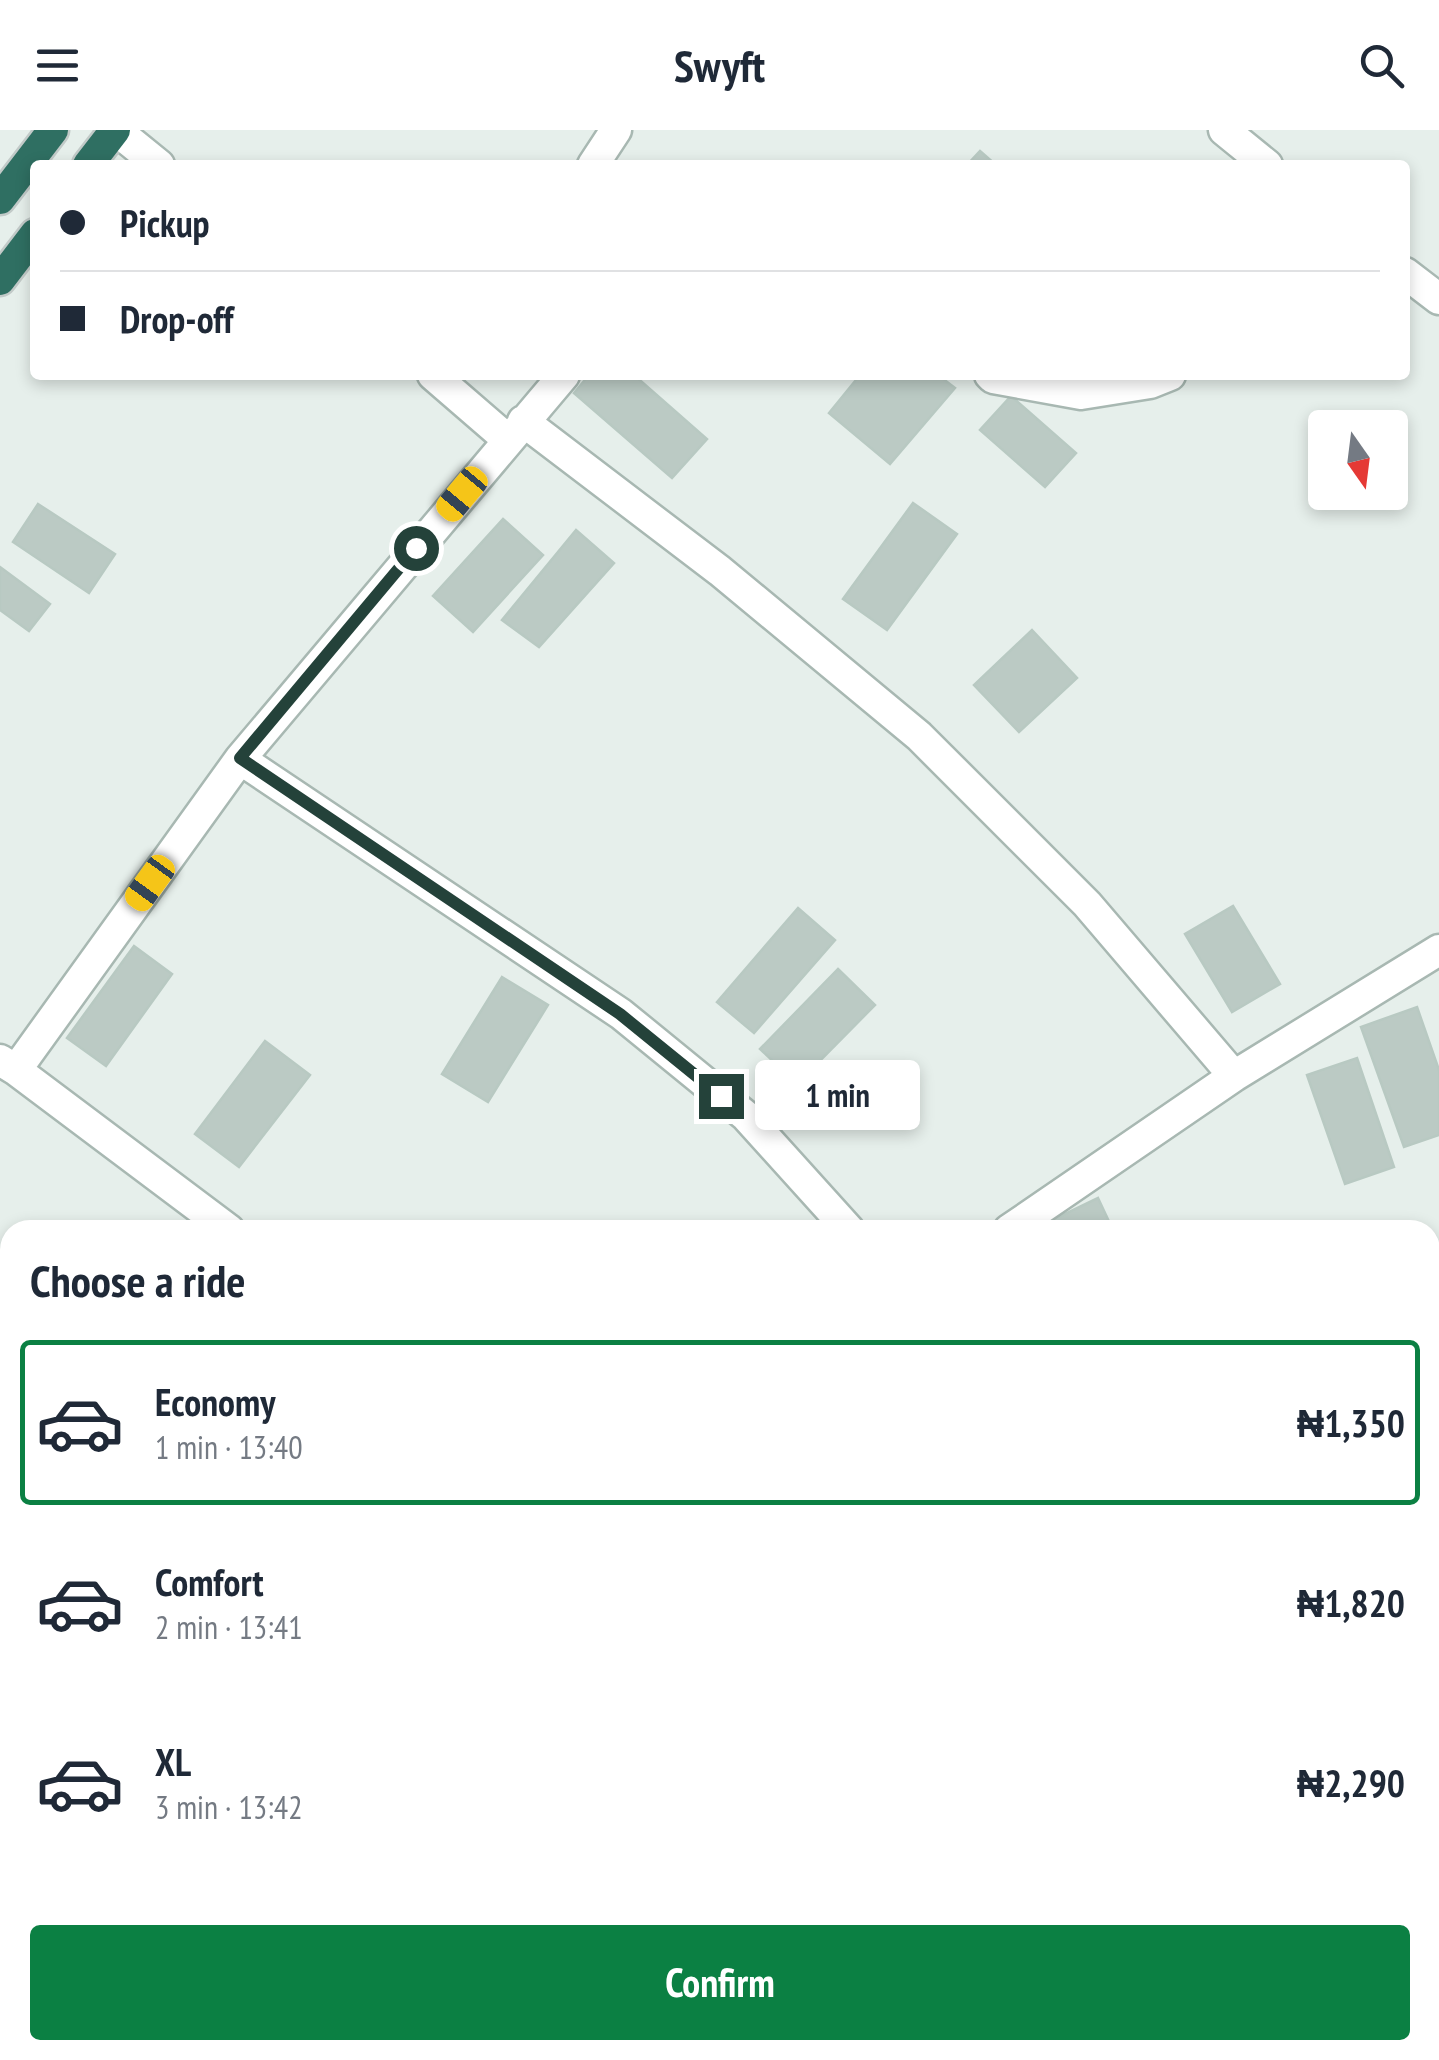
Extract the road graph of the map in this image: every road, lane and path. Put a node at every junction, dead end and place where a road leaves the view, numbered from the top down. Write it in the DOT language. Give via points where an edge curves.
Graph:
graph roads {
  1 [pos="53,130"];
  2 [pos="116,130"];
  3 [pos="616,130"];
  4 [pos="1224,130"];
  5 [pos="92,160"];
  6 [pos="153,160"];
  7 [pos="595,160"];
  8 [pos="1261,160"];
  9 [pos="0,199"];
  10 [pos="30,241"];
  11 [pos="1410,277"];
  12 [pos="0,280"];
  13 [pos="1439,299"];
  14 [pos="440,380"];
  15 [pos="560,380"];
  16 [pos="1004,380"];
  17 [pos="1156,380"];
  18 [pos="515,430"];
  19 [pos="240,758"];
  20 [pos="1439,950"];
  21 [pos="8,1065"];
  22 [pos="1234,1076"];
  23 [pos="217,1220"];
  24 [pos="840,1220"];
  25 [pos="1024,1220"];
  1 -- 9 [label="highway"];
  2 -- 5 [label="highway"];
  2 -- 6 [label="street"];
  3 -- 7 [label="street"];
  4 -- 8 [label="street"];
  10 -- 12 [label="highway"];
  11 -- 13 [label="street"];
  14 -- 18 [label="street"];
  15 -- 18 [label="street"];
  16 -- 17 [label="street" via="1080,394"];
  18 -- 19 [label="street"];
  18 -- 22 [label="street" via="720,571 919,736 1087,904"];
  19 -- 21 [label="street"];
  19 -- 24 [label="street" via="620,1014 746,1116"];
  20 -- 22 [label="street"];
  21 -- 23 [label="street"];
  22 -- 25 [label="street"];
}
